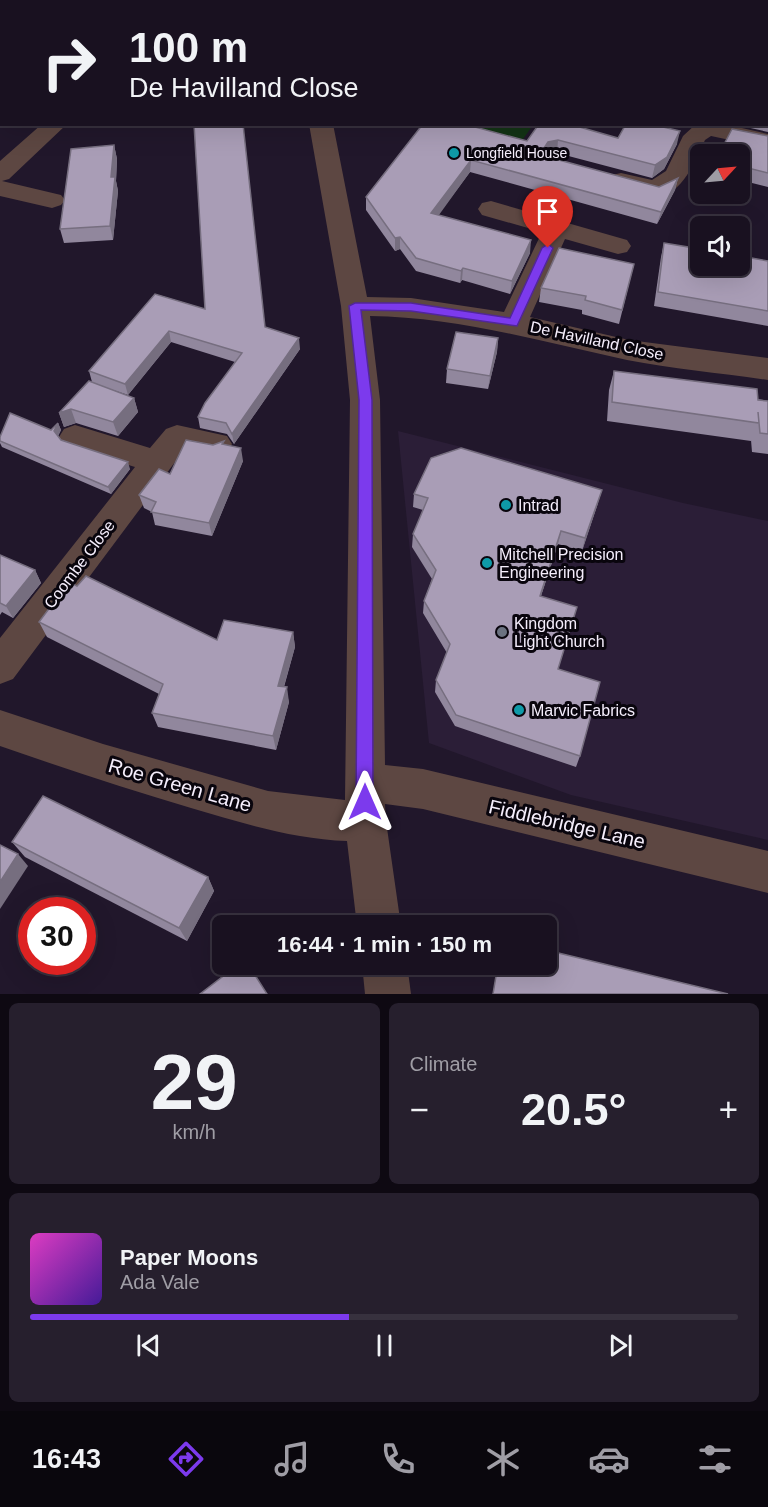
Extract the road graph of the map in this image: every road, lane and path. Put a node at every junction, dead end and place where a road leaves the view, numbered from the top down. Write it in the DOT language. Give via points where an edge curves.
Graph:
graph roads {
  1 [pos="54,126"];
  2 [pos="321,126"];
  3 [pos="768,141"];
  4 [pos="0,174"];
  5 [pos="600,174"];
  6 [pos="0,188"];
  7 [pos="52,200"];
  8 [pos="491,209"];
  9 [pos="556,230"];
  10 [pos="618,246"];
  11 [pos="355,306"];
  12 [pos="513,323"];
  13 [pos="768,369"];
  14 [pos="216,444"];
  15 [pos="87,448"];
  16 [pos="157,462"];
  17 [pos="0,668"];
  18 [pos="0,728"];
  19 [pos="365,802"];
  20 [pos="768,872"];
  21 [pos="378,915"];
  22 [pos="385,975"];
  23 [pos="388,994"];
  1 -- 4 [label="street"];
  2 -- 11 [label="street"];
  3 -- 5 [label="street" via="707,128 695,136 676,175 656,189"];
  6 -- 7 [label="street"];
  8 -- 9 [label="street"];
  9 -- 10 [label="street"];
  9 -- 12 [label="street"];
  11 -- 12 [label="street, De Havilland Close" via="411,307"];
  11 -- 19 [label="street" via="365,400"];
  12 -- 13 [label="street, De Havilland Close" via="629,350"];
  14 -- 16 [label="street, Coombe Close" via="177,437"];
  15 -- 16 [label="street"];
  16 -- 17 [label="street, Coombe Close"];
  18 -- 19 [label="street, Roe Green Lane" via="268,811 327,820"];
  19 -- 20 [label="street, Fiddlebridge Lane" via="423,789"];
  19 -- 21 [label="street"];
  22 -- 23 [label="street"];
}
